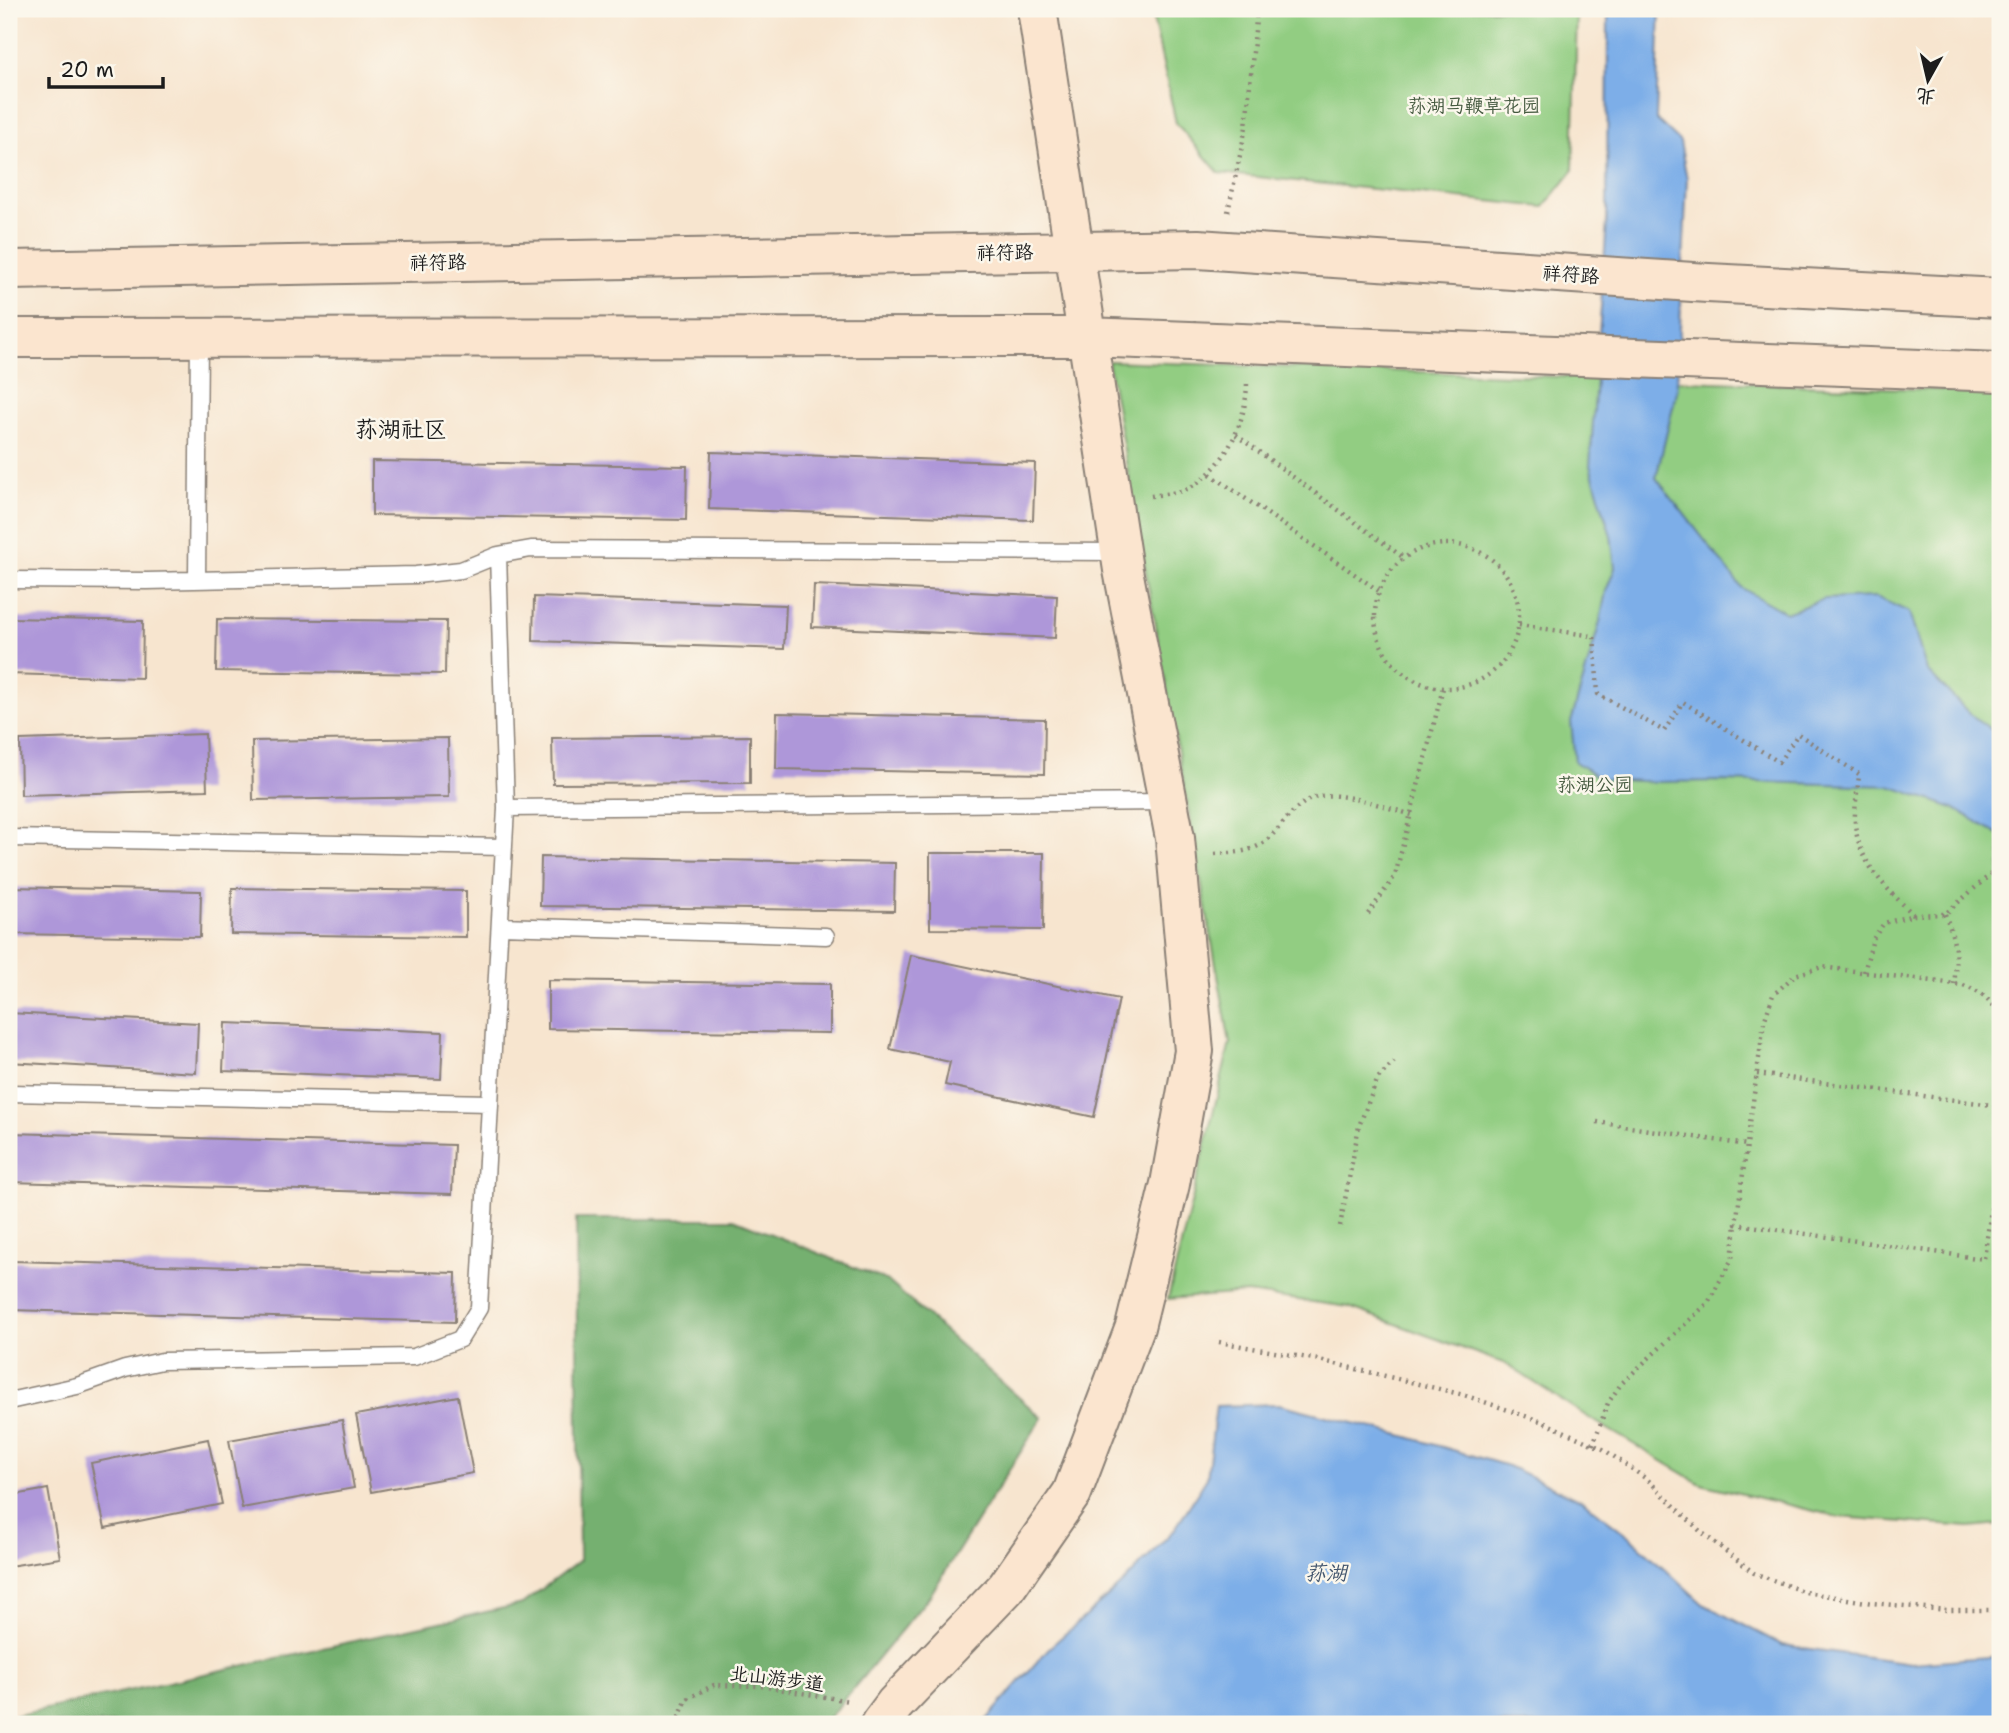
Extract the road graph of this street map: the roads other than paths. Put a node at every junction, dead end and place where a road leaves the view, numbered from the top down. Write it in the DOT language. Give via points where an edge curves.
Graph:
graph roads {
  1 [pos="1037,9"];
  2 [pos="1074,251"];
  3 [pos="9,270"];
  4 [pos="2000,298"];
  5 [pos="1087,337"];
  6 [pos="9,338"];
  7 [pos="199,338"];
  8 [pos="2000,372"];
  9 [pos="1120,552"];
  10 [pos="498,555"];
  11 [pos="9,580"];
  12 [pos="197,580"];
  13 [pos="1168,802"];
  14 [pos="506,808"];
  15 [pos="9,838"];
  16 [pos="504,847"];
  17 [pos="500,926"];
  18 [pos="826,936"];
  19 [pos="9,1093"];
  20 [pos="490,1103"];
  21 [pos="9,1401"];
  22 [pos="887,1714"];
  1 -- 2 [label="main road"];
  2 -- 3 [label="main road, 祥符路"];
  2 -- 4 [label="main road, 祥符路" via="1221,250"];
  2 -- 5 [label="main road"];
  5 -- 7 [label="main road"];
  5 -- 8 [label="main road"];
  5 -- 9 [label="main road"];
  6 -- 7 [label="main road"];
  7 -- 12 [label="lane"];
  9 -- 10 [label="lane" via="531,549"];
  9 -- 13 [label="main road"];
  10 -- 12 [label="lane" via="461,570 416,575"];
  10 -- 14 [label="lane"];
  11 -- 12 [label="lane"];
  13 -- 14 [label="lane"];
  13 -- 22 [label="main road" via="1194,1051 1170,1184 1135,1327 1072,1493 1006,1588"];
  14 -- 16 [label="lane"];
  15 -- 16 [label="lane"];
  16 -- 17 [label="lane"];
  17 -- 18 [label="lane"];
  17 -- 20 [label="lane"];
  19 -- 20 [label="lane"];
  20 -- 21 [label="lane" via="479,1308 460,1339 414,1357 162,1361"];
}
